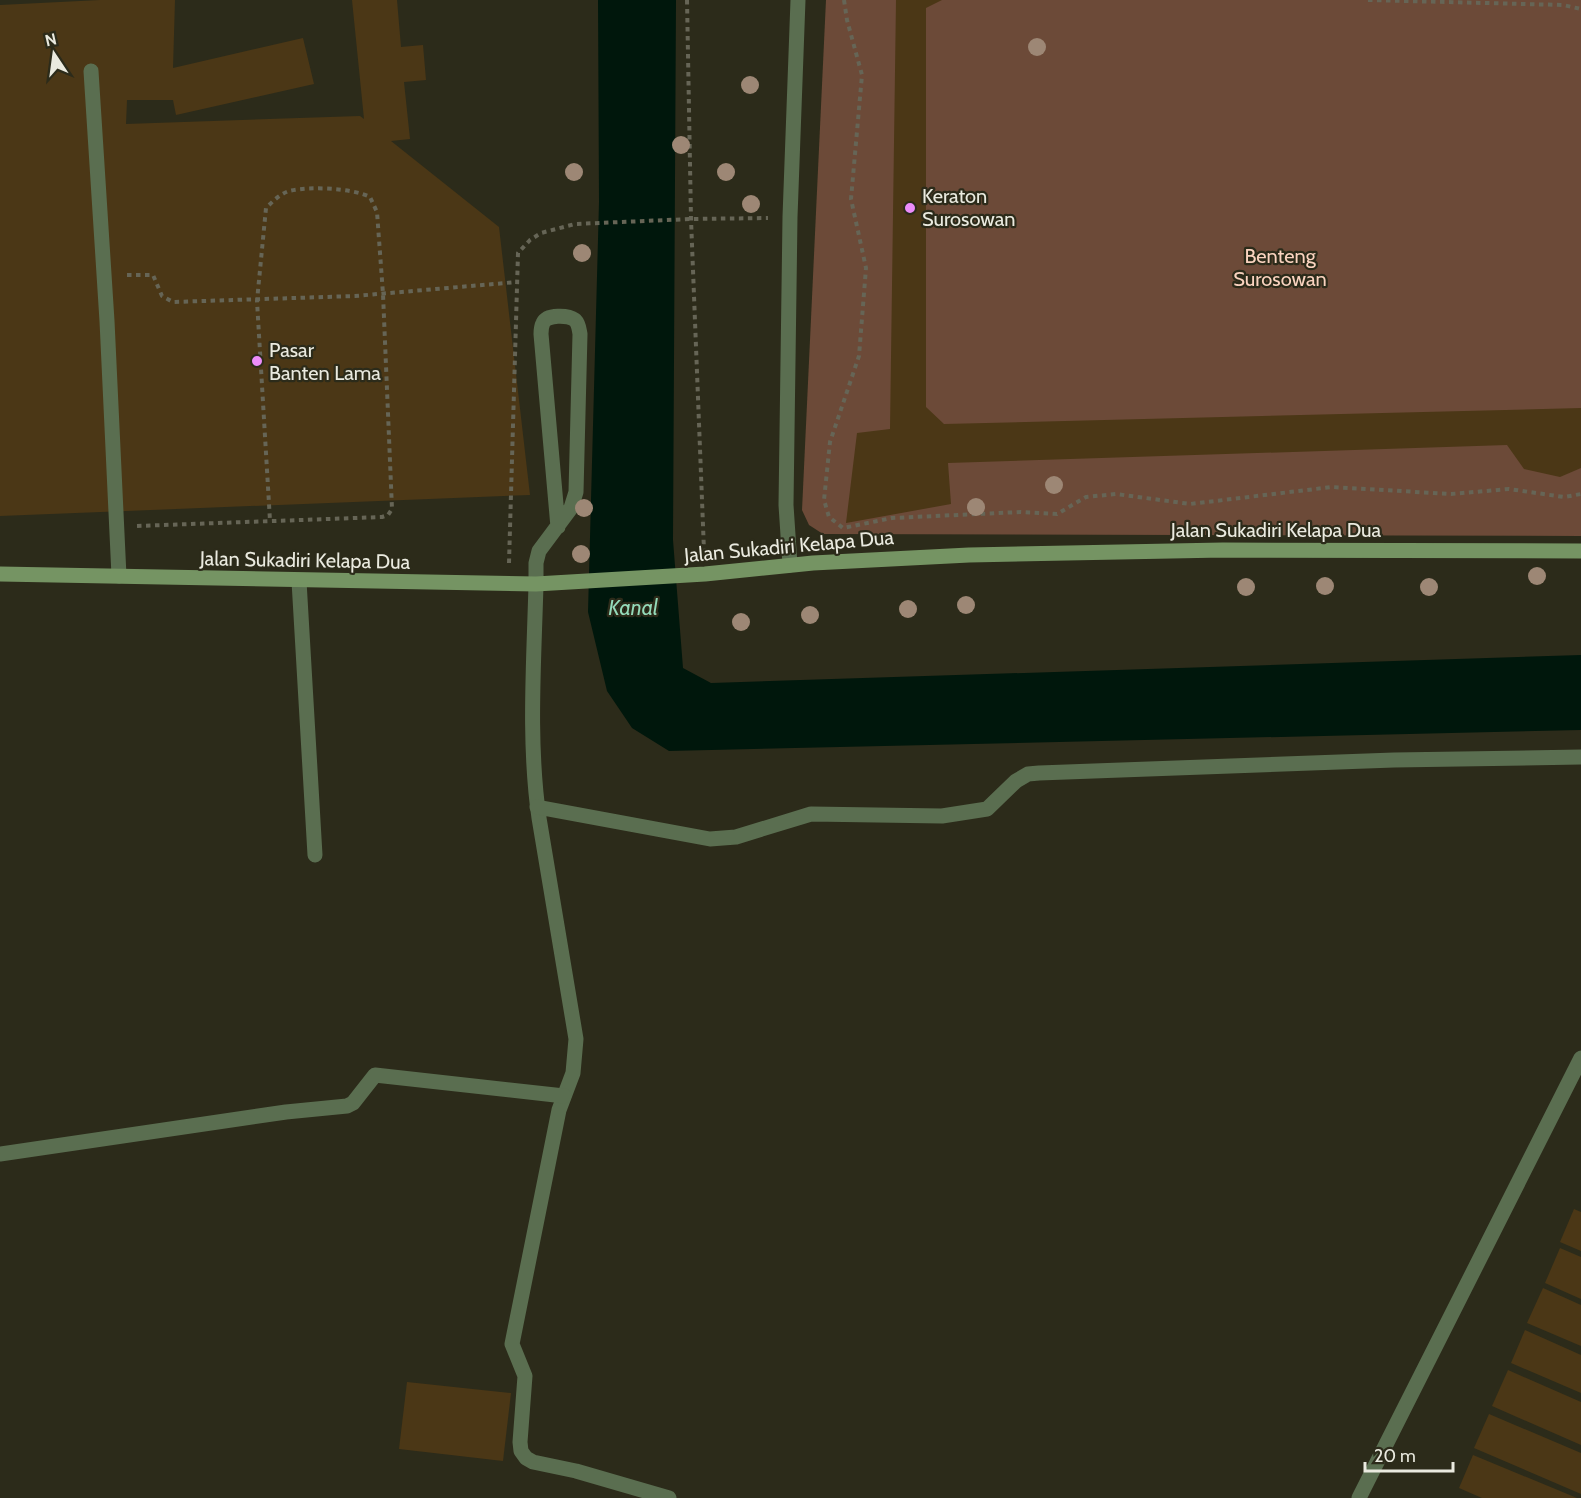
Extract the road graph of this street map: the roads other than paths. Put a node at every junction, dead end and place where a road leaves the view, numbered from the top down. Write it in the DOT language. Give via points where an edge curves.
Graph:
graph roads {
  1 [pos="798,0"];
  2 [pos="91,70"];
  3 [pos="558,527"];
  4 [pos="1581,551"];
  5 [pos="790,565"];
  6 [pos="0,574"];
  7 [pos="119,576"];
  8 [pos="300,581"];
  9 [pos="536,584"];
  10 [pos="1581,757"];
  11 [pos="537,807"];
  12 [pos="315,855"];
  13 [pos="1581,1058"];
  14 [pos="564,1096"];
  15 [pos="0,1154"];
  16 [pos="669,1498"];
  17 [pos="1359,1498"];
  1 -- 5 [label="street" via="790,217 786,505"];
  2 -- 7 [label="street"];
  3 -- 3 [label="street" via="541,333 543,322 559,316 573,318 580,334 576,492"];
  3 -- 9 [label="street" via="539,551"];
  4 -- 5 [label="main road, Jalan Sukadiri Kelapa Dua" via="1223,550 969,555"];
  5 -- 9 [label="main road, Jalan Sukadiri Kelapa Dua" via="686,576"];
  6 -- 7 [label="main road, Jalan Sukadiri Kelapa Dua"];
  7 -- 8 [label="main road, Jalan Sukadiri Kelapa Dua"];
  8 -- 9 [label="main road, Jalan Sukadiri Kelapa Dua"];
  8 -- 12 [label="street"];
  9 -- 11 [label="street" via="533,736"];
  10 -- 11 [label="street" via="1347,761 1028,774 987,809 942,816 811,814 723,839"];
  11 -- 14 [label="street" via="576,1039 573,1073"];
  13 -- 17 [label="street"];
  14 -- 15 [label="street" via="375,1075 347,1106"];
  14 -- 16 [label="street" via="512,1344 525,1376 521,1451 533,1462"];
}
